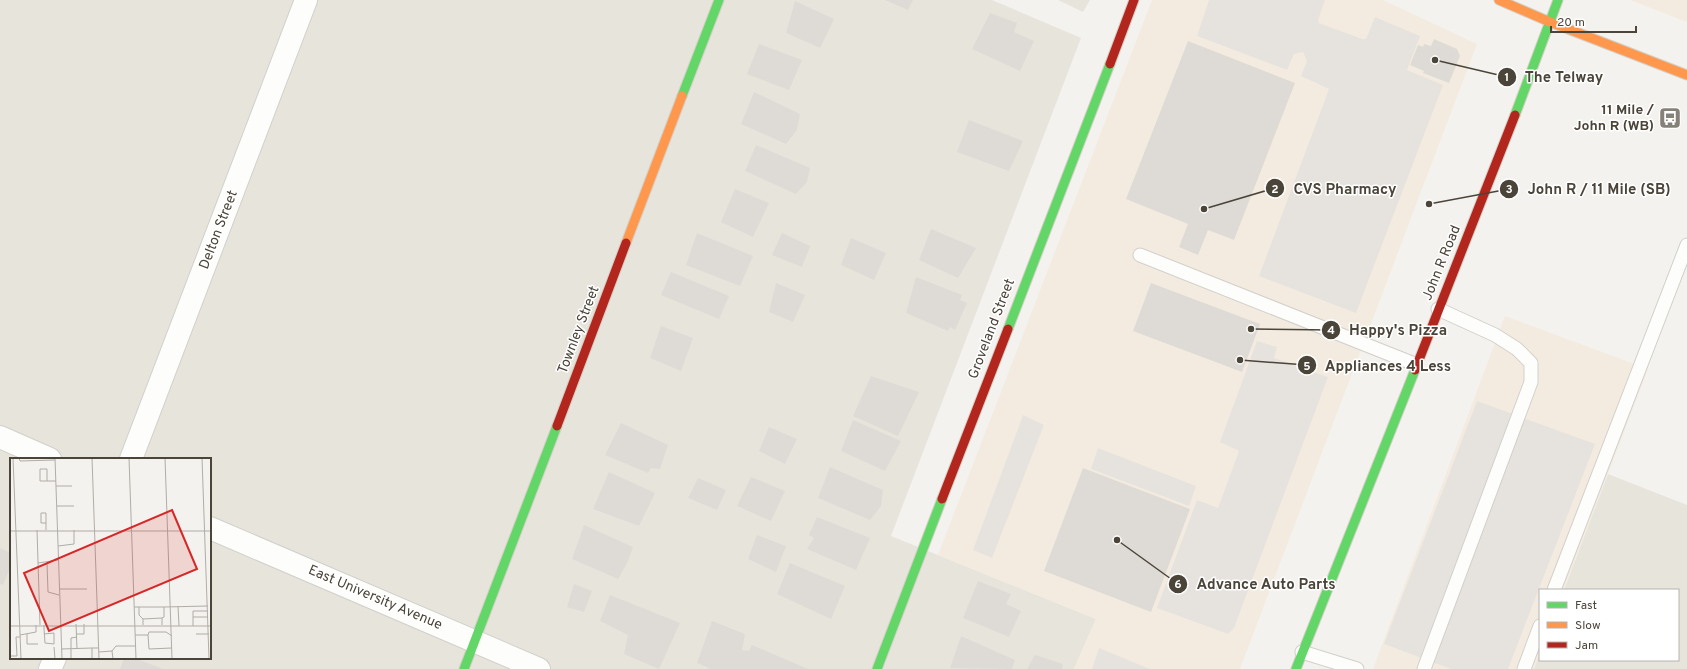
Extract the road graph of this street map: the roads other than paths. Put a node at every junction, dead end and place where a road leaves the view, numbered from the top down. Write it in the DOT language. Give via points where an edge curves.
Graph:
graph roads {
  1 [pos="306,0"];
  2 [pos="719,0"];
  3 [pos="1134,0"];
  4 [pos="1499,0"];
  5 [pos="1558,0"];
  6 [pos="1550,22"];
  7 [pos="1687,76"];
  8 [pos="1687,245"];
  9 [pos="1140,255"];
  10 [pos="1438,309"];
  11 [pos="1417,364"];
  12 [pos="0,437"];
  13 [pos="48,458"];
  14 [pos="131,458"];
  15 [pos="211,528"];
  16 [pos="1554,589"];
  17 [pos="1539,629"];
  18 [pos="474,641"];
  19 [pos="1302,652"];
  20 [pos="55,659"];
  21 [pos="50,669"];
  22 [pos="464,669"];
  23 [pos="539,669"];
  24 [pos="877,669"];
  25 [pos="1296,669"];
  26 [pos="1357,669"];
  27 [pos="1424,669"];
  28 [pos="1524,669"];
  1 -- 14 [label="street, Delton Street"];
  2 -- 18 [label="street, Townley Street"];
  3 -- 24 [label="street, Groveland Street"];
  4 -- 6 [label="street"];
  5 -- 6 [label="street, John R Road"];
  6 -- 7 [label="street"];
  6 -- 10 [label="street, John R Road" via="1482,202"];
  8 -- 16 [label="lane"];
  9 -- 11 [label="lane"];
  10 -- 11 [label="street, John R Road"];
  10 -- 27 [label="lane" via="1495,335 1517,349 1531,363 1531,382"];
  11 -- 19 [label="street, John R Road"];
  12 -- 13 [label="street"];
  15 -- 18 [label="street, East University Avenue"];
  17 -- 28 [label="lane"];
  18 -- 22 [label="street, Townley Street"];
  18 -- 23 [label="street, East University Avenue"];
  19 -- 25 [label="street, John R Road"];
  19 -- 26 [label="lane"];
  20 -- 21 [label="street"];
}
